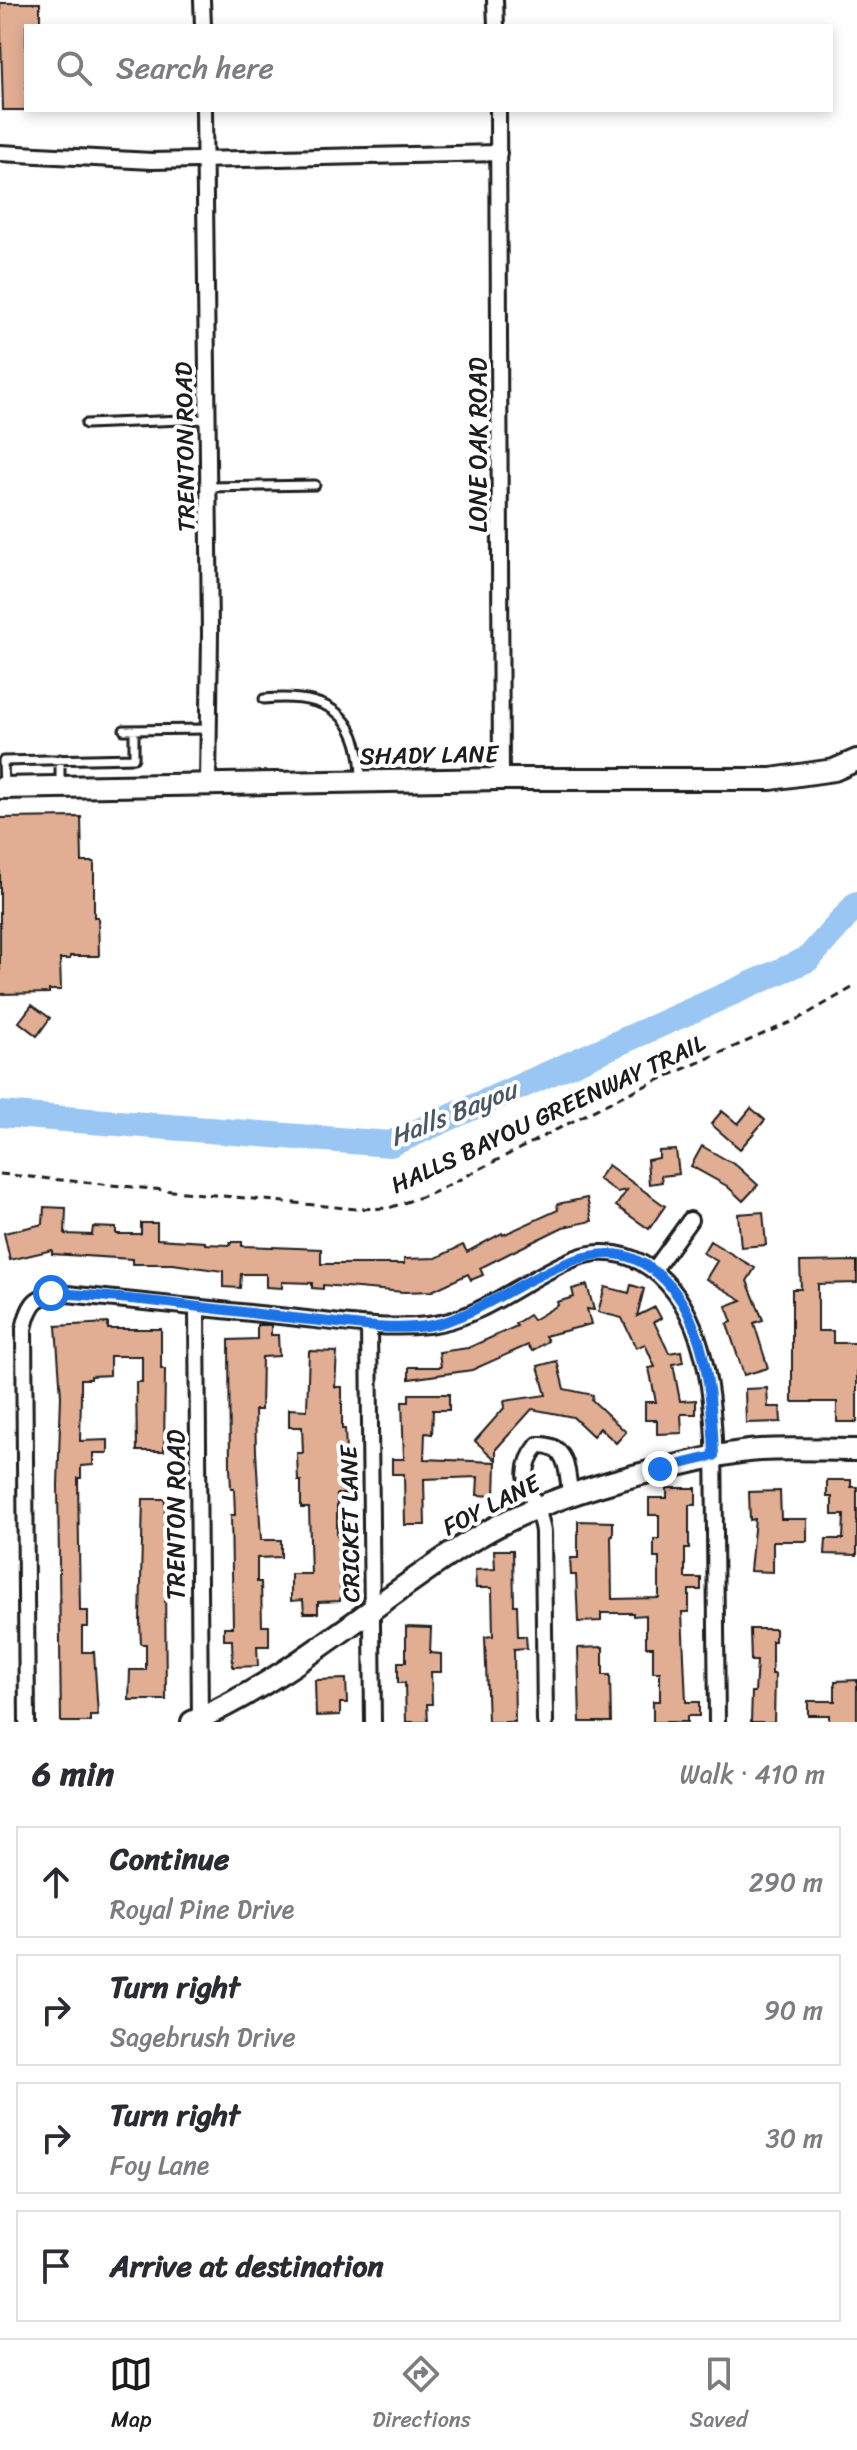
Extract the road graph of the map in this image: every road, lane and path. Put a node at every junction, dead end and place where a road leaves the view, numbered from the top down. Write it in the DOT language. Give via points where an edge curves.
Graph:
graph roads {
  1 [pos="202,0"];
  2 [pos="495,0"];
  3 [pos="203,24"];
  4 [pos="496,24"];
  5 [pos="204,112"];
  6 [pos="498,112"];
  7 [pos="0,153"];
  8 [pos="499,153"];
  9 [pos="204,161"];
  10 [pos="206,419"];
  11 [pos="86,424"];
  12 [pos="315,485"];
  13 [pos="207,487"];
  14 [pos="264,699"];
  15 [pos="208,729"];
  16 [pos="124,730"];
  17 [pos="134,730"];
  18 [pos="60,759"];
  19 [pos="857,760"];
  20 [pos="501,779"];
  21 [pos="361,782"];
  22 [pos="208,784"];
  23 [pos="60,786"];
  24 [pos="2,788"];
  25 [pos="857,985"];
  26 [pos="0,1174"];
  27 [pos="690,1220"];
  28 [pos="654,1270"];
  29 [pos="197,1308"];
  30 [pos="369,1326"];
  31 [pos="857,1450"];
  32 [pos="714,1456"];
  33 [pos="570,1496"];
  34 [pos="535,1508"];
  35 [pos="374,1610"];
  36 [pos="197,1721"];
  37 [pos="27,1722"];
  38 [pos="373,1722"];
  39 [pos="545,1722"];
  40 [pos="717,1722"];
  1 -- 3 [label="street"];
  2 -- 4 [label="street"];
  5 -- 9 [label="street, TRENTON ROAD"];
  6 -- 8 [label="street, LONE OAK ROAD"];
  7 -- 9 [label="street"];
  8 -- 9 [label="street"];
  8 -- 20 [label="street, LONE OAK ROAD"];
  9 -- 10 [label="street, TRENTON ROAD"];
  10 -- 11 [label="lane"];
  10 -- 13 [label="street, TRENTON ROAD"];
  12 -- 13 [label="lane"];
  13 -- 15 [label="street, TRENTON ROAD"];
  14 -- 21 [label="lane" via="316,700 338,713 358,746"];
  15 -- 17 [label="lane"];
  15 -- 22 [label="street, TRENTON ROAD"];
  16 -- 17 [label="lane"];
  17 -- 18 [label="lane" via="134,758"];
  18 -- 23 [label="lane"];
  18 -- 24 [label="lane" via="3,761"];
  19 -- 20 [label="street, SHADY LANE" via="834,770 771,779"];
  20 -- 21 [label="street, SHADY LANE"];
  21 -- 22 [label="street, SHADY LANE"];
  22 -- 23 [label="street, SHADY LANE"];
  23 -- 24 [label="street, SHADY LANE"];
  25 -- 26 [label="path, HALLS BAYOU GREENWAY TRAIL" via="800,1018 622,1096 435,1192 389,1208"];
  27 -- 28 [label="street"];
  28 -- 30 [label="street" via="617,1254 587,1255 461,1317 430,1325"];
  28 -- 32 [label="street" via="682,1303 700,1349 712,1403"];
  29 -- 30 [label="street"];
  29 -- 36 [label="street, TRENTON ROAD"];
  29 -- 37 [label="street" via="51,1293 37,1298 28,1311"];
  30 -- 35 [label="street, CRICKET LANE"];
  31 -- 32 [label="street, FOY LANE" via="759,1450"];
  32 -- 33 [label="street, FOY LANE"];
  32 -- 40 [label="street"];
  33 -- 34 [label="street, FOY LANE"];
  33 -- 34 [label="street" via="561,1453 549,1444 538,1445 529,1456 527,1472"];
  34 -- 35 [label="street, FOY LANE" via="469,1542"];
  34 -- 39 [label="street" via="543,1532"];
  35 -- 36 [label="street, FOY LANE" via="280,1676"];
  35 -- 38 [label="street, CRICKET LANE"];
}
